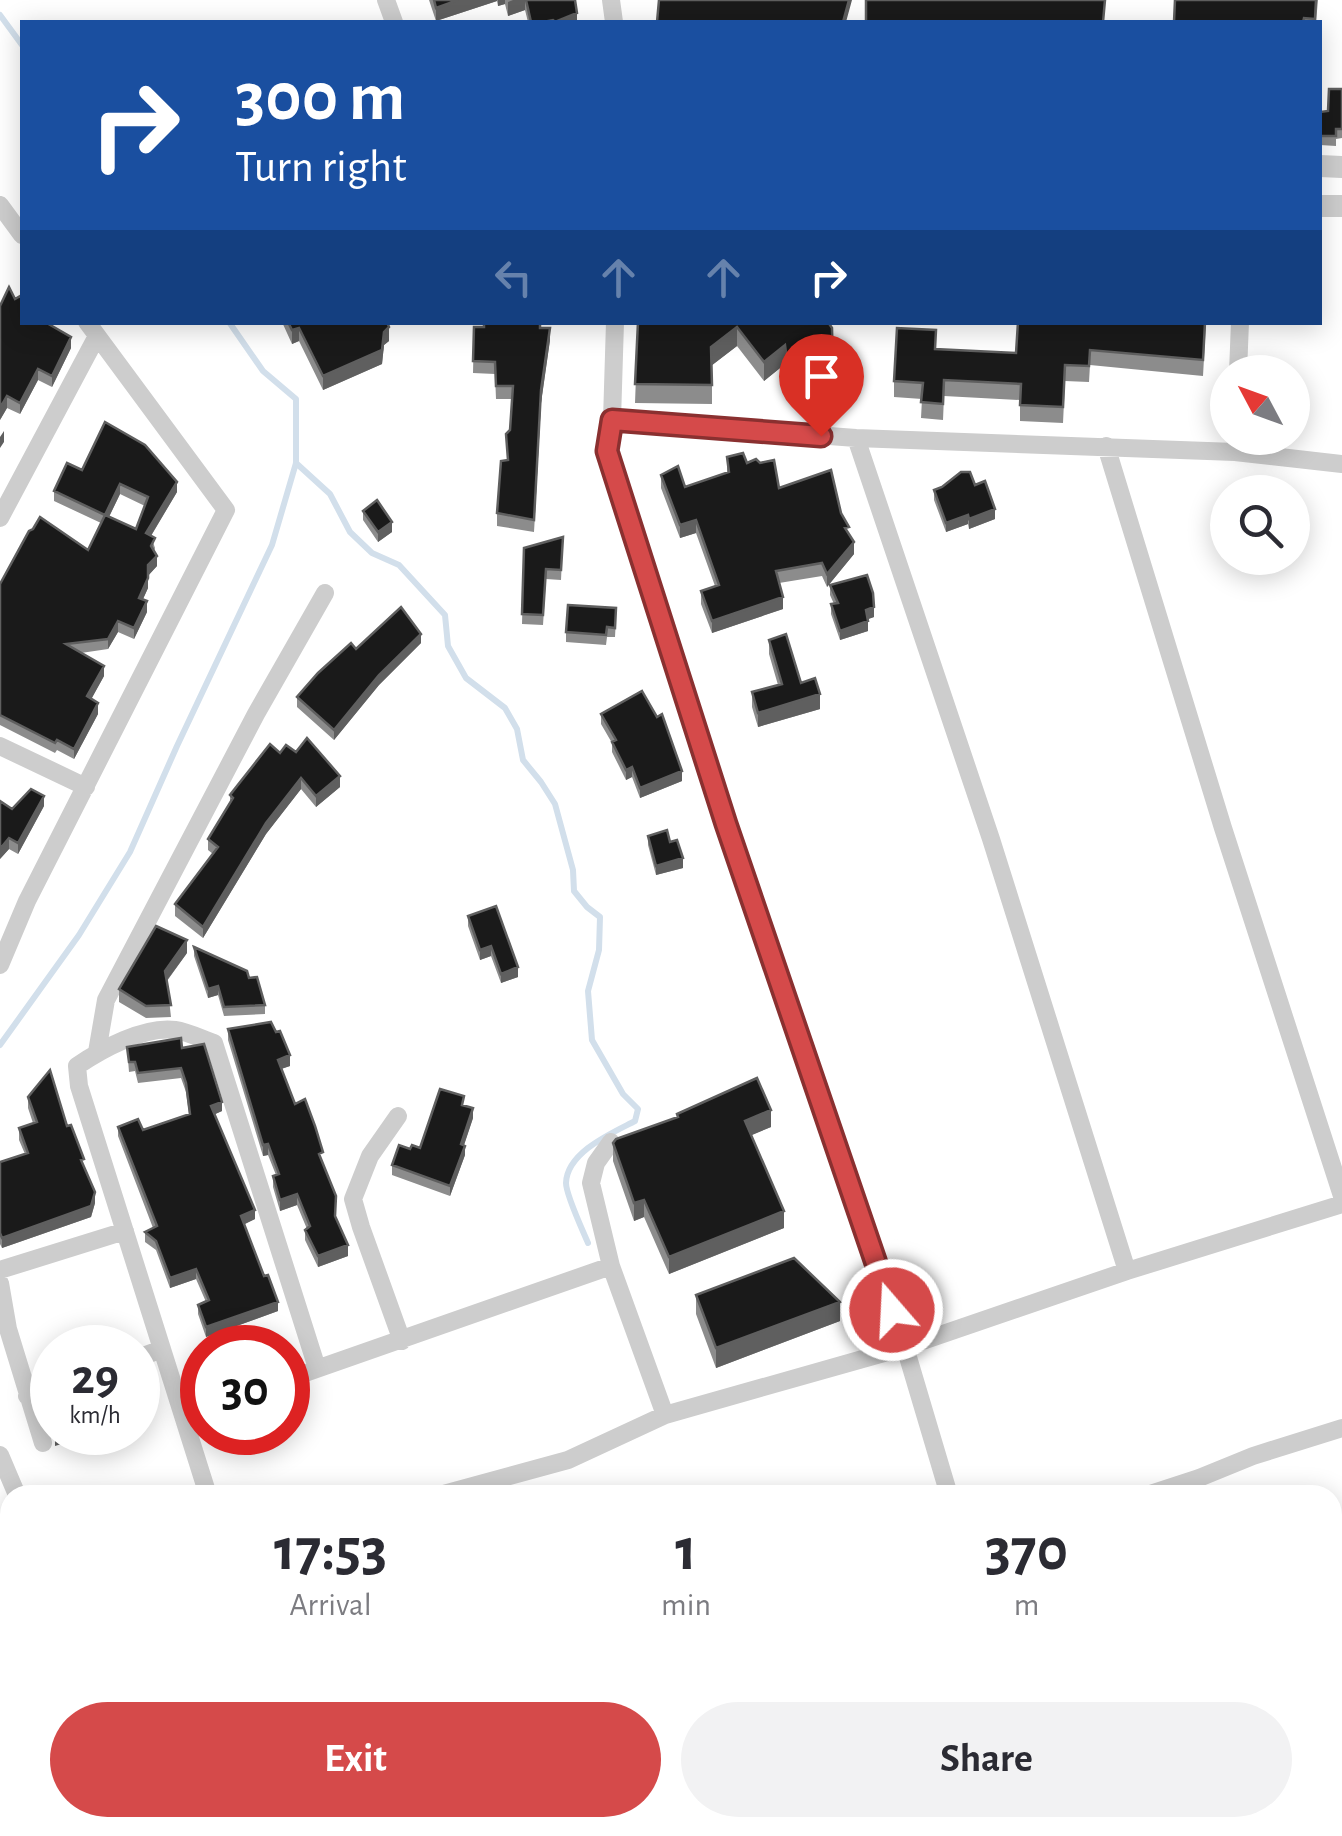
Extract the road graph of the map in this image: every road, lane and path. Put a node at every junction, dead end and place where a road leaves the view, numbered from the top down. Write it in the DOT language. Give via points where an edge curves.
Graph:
graph roads {
  1 [pos="0,204"];
  2 [pos="20,232"];
  3 [pos="615,325"];
  4 [pos="1240,325"];
  5 [pos="92,329"];
  6 [pos="1239,355"];
  7 [pos="612,420"];
  8 [pos="856,438"];
  9 [pos="1210,445"];
  10 [pos="1106,446"];
  11 [pos="1292,455"];
  12 [pos="1342,464"];
  13 [pos="0,518"];
  14 [pos="325,593"];
  15 [pos="0,746"];
  16 [pos="86,787"];
  17 [pos="0,965"];
  18 [pos="97,1052"];
  19 [pos="398,1116"];
  20 [pos="611,1142"];
  21 [pos="1342,1196"];
  22 [pos="1342,1204"];
  23 [pos="125,1231"];
  24 [pos="611,1266"];
  25 [pos="0,1270"];
  26 [pos="1128,1271"];
  27 [pos="0,1283"];
  28 [pos="402,1341"];
  29 [pos="905,1347"];
  30 [pos="162,1350"];
  31 [pos="317,1368"];
  32 [pos="310,1371"];
  33 [pos="30,1395"];
  34 [pos="27,1396"];
  35 [pos="30,1405"];
  36 [pos="180,1408"];
  37 [pos="665,1415"];
  38 [pos="1342,1428"];
  39 [pos="0,1455"];
  40 [pos="195,1455"];
  41 [pos="13,1485"];
  42 [pos="205,1485"];
  43 [pos="477,1485"];
  44 [pos="946,1485"];
  45 [pos="1204,1485"];
  1 -- 2 [label="street"];
  3 -- 7 [label="street"];
  4 -- 6 [label="street"];
  5 -- 13 [label="street"];
  5 -- 16 [label="street" via="226,510"];
  7 -- 8 [label="street"];
  7 -- 29 [label="street" via="607,451"];
  8 -- 10 [label="street"];
  8 -- 26 [label="street"];
  9 -- 10 [label="street"];
  10 -- 21 [label="street"];
  11 -- 12 [label="street"];
  14 -- 18 [label="street" via="106,1000"];
  15 -- 16 [label="street"];
  16 -- 17 [label="street"];
  18 -- 23 [label="street" via="78,1066 79,1086"];
  18 -- 31 [label="street" via="135,1035 174,1030 214,1043"];
  19 -- 28 [label="street" via="370,1156 353,1199"];
  20 -- 24 [label="street" via="596,1162 592,1183"];
  22 -- 26 [label="street"];
  23 -- 25 [label="street"];
  23 -- 30 [label="street"];
  24 -- 28 [label="street"];
  24 -- 37 [label="street"];
  26 -- 29 [label="street"];
  27 -- 34 [label="street"];
  28 -- 31 [label="street"];
  29 -- 37 [label="street"];
  29 -- 44 [label="street"];
  30 -- 36 [label="street"];
  31 -- 32 [label="street"];
  33 -- 34 [label="street"];
  34 -- 35 [label="street"];
  37 -- 43 [label="street" via="568,1460"];
  38 -- 45 [label="street" via="1252,1456"];
  39 -- 41 [label="street"];
  40 -- 42 [label="street"];
}
